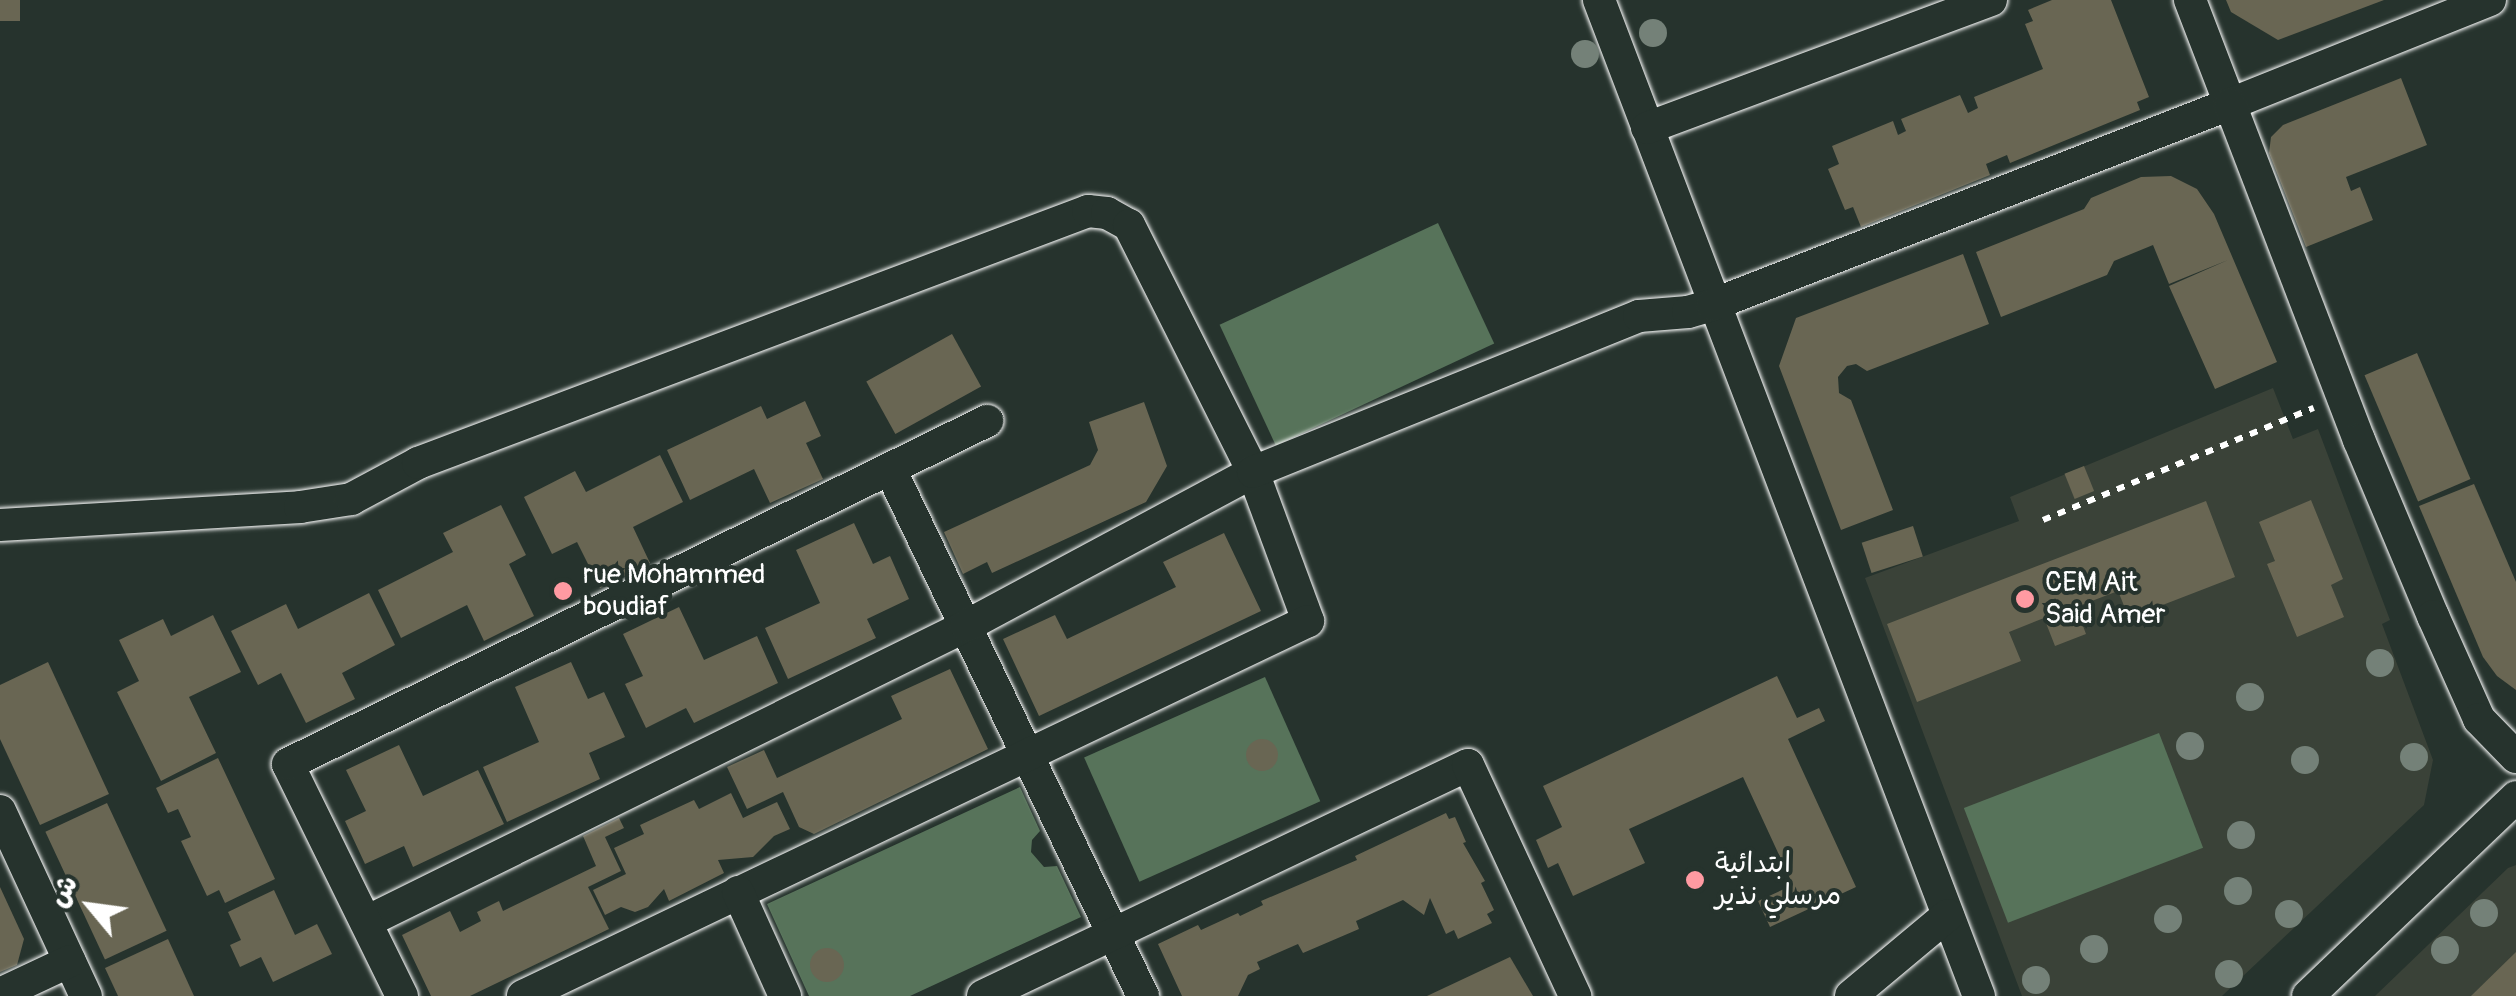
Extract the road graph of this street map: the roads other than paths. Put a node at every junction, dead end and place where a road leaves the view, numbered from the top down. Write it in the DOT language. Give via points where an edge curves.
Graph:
graph roads {
  1 [pos="1599,0"];
  2 [pos="1991,0"];
  3 [pos="2190,0"];
  4 [pos="2490,0"];
  5 [pos="2230,104"];
  6 [pos="1648,128"];
  7 [pos="1712,305"];
  8 [pos="987,421"];
  9 [pos="890,469"];
  10 [pos="1253,472"];
  11 [pos="0,526"];
  12 [pos="966,626"];
  13 [pos="2516,757"];
  14 [pos="1028,758"];
  15 [pos="2516,797"];
  16 [pos="0,811"];
  17 [pos="738,892"];
  18 [pos="1948,915"];
  19 [pos="366,922"];
  20 [pos="1116,934"];
  21 [pos="70,961"];
  22 [pos="0,994"];
  23 [pos="86,996"];
  24 [pos="402,996"];
  25 [pos="523,996"];
  26 [pos="785,996"];
  27 [pos="983,996"];
  28 [pos="1143,996"];
  29 [pos="1575,996"];
  30 [pos="1851,996"];
  31 [pos="1980,996"];
  32 [pos="2308,996"];
  1 -- 6 [label="street"];
  2 -- 6 [label="street"];
  3 -- 5 [label="street"];
  4 -- 5 [label="street"];
  5 -- 7 [label="street"];
  5 -- 13 [label="street" via="2343,396 2480,719"];
  6 -- 7 [label="street"];
  7 -- 10 [label="street" via="1640,316"];
  7 -- 18 [label="street"];
  8 -- 9 [label="street"];
  9 -- 12 [label="street"];
  9 -- 19 [label="street" via="288,764"];
  10 -- 11 [label="street" via="1130,225 1088,210 418,463 351,499"];
  10 -- 12 [label="street"];
  10 -- 14 [label="street" via="1308,621"];
  12 -- 14 [label="street"];
  12 -- 19 [label="street"];
  14 -- 17 [label="street"];
  14 -- 20 [label="street"];
  15 -- 32 [label="street"];
  16 -- 21 [label="street"];
  17 -- 25 [label="street"];
  17 -- 26 [label="street"];
  18 -- 30 [label="street"];
  18 -- 31 [label="street"];
  19 -- 24 [label="street"];
  20 -- 27 [label="street"];
  20 -- 28 [label="street"];
  20 -- 29 [label="street" via="1468,765"];
  21 -- 22 [label="street"];
  21 -- 23 [label="street"];
}
